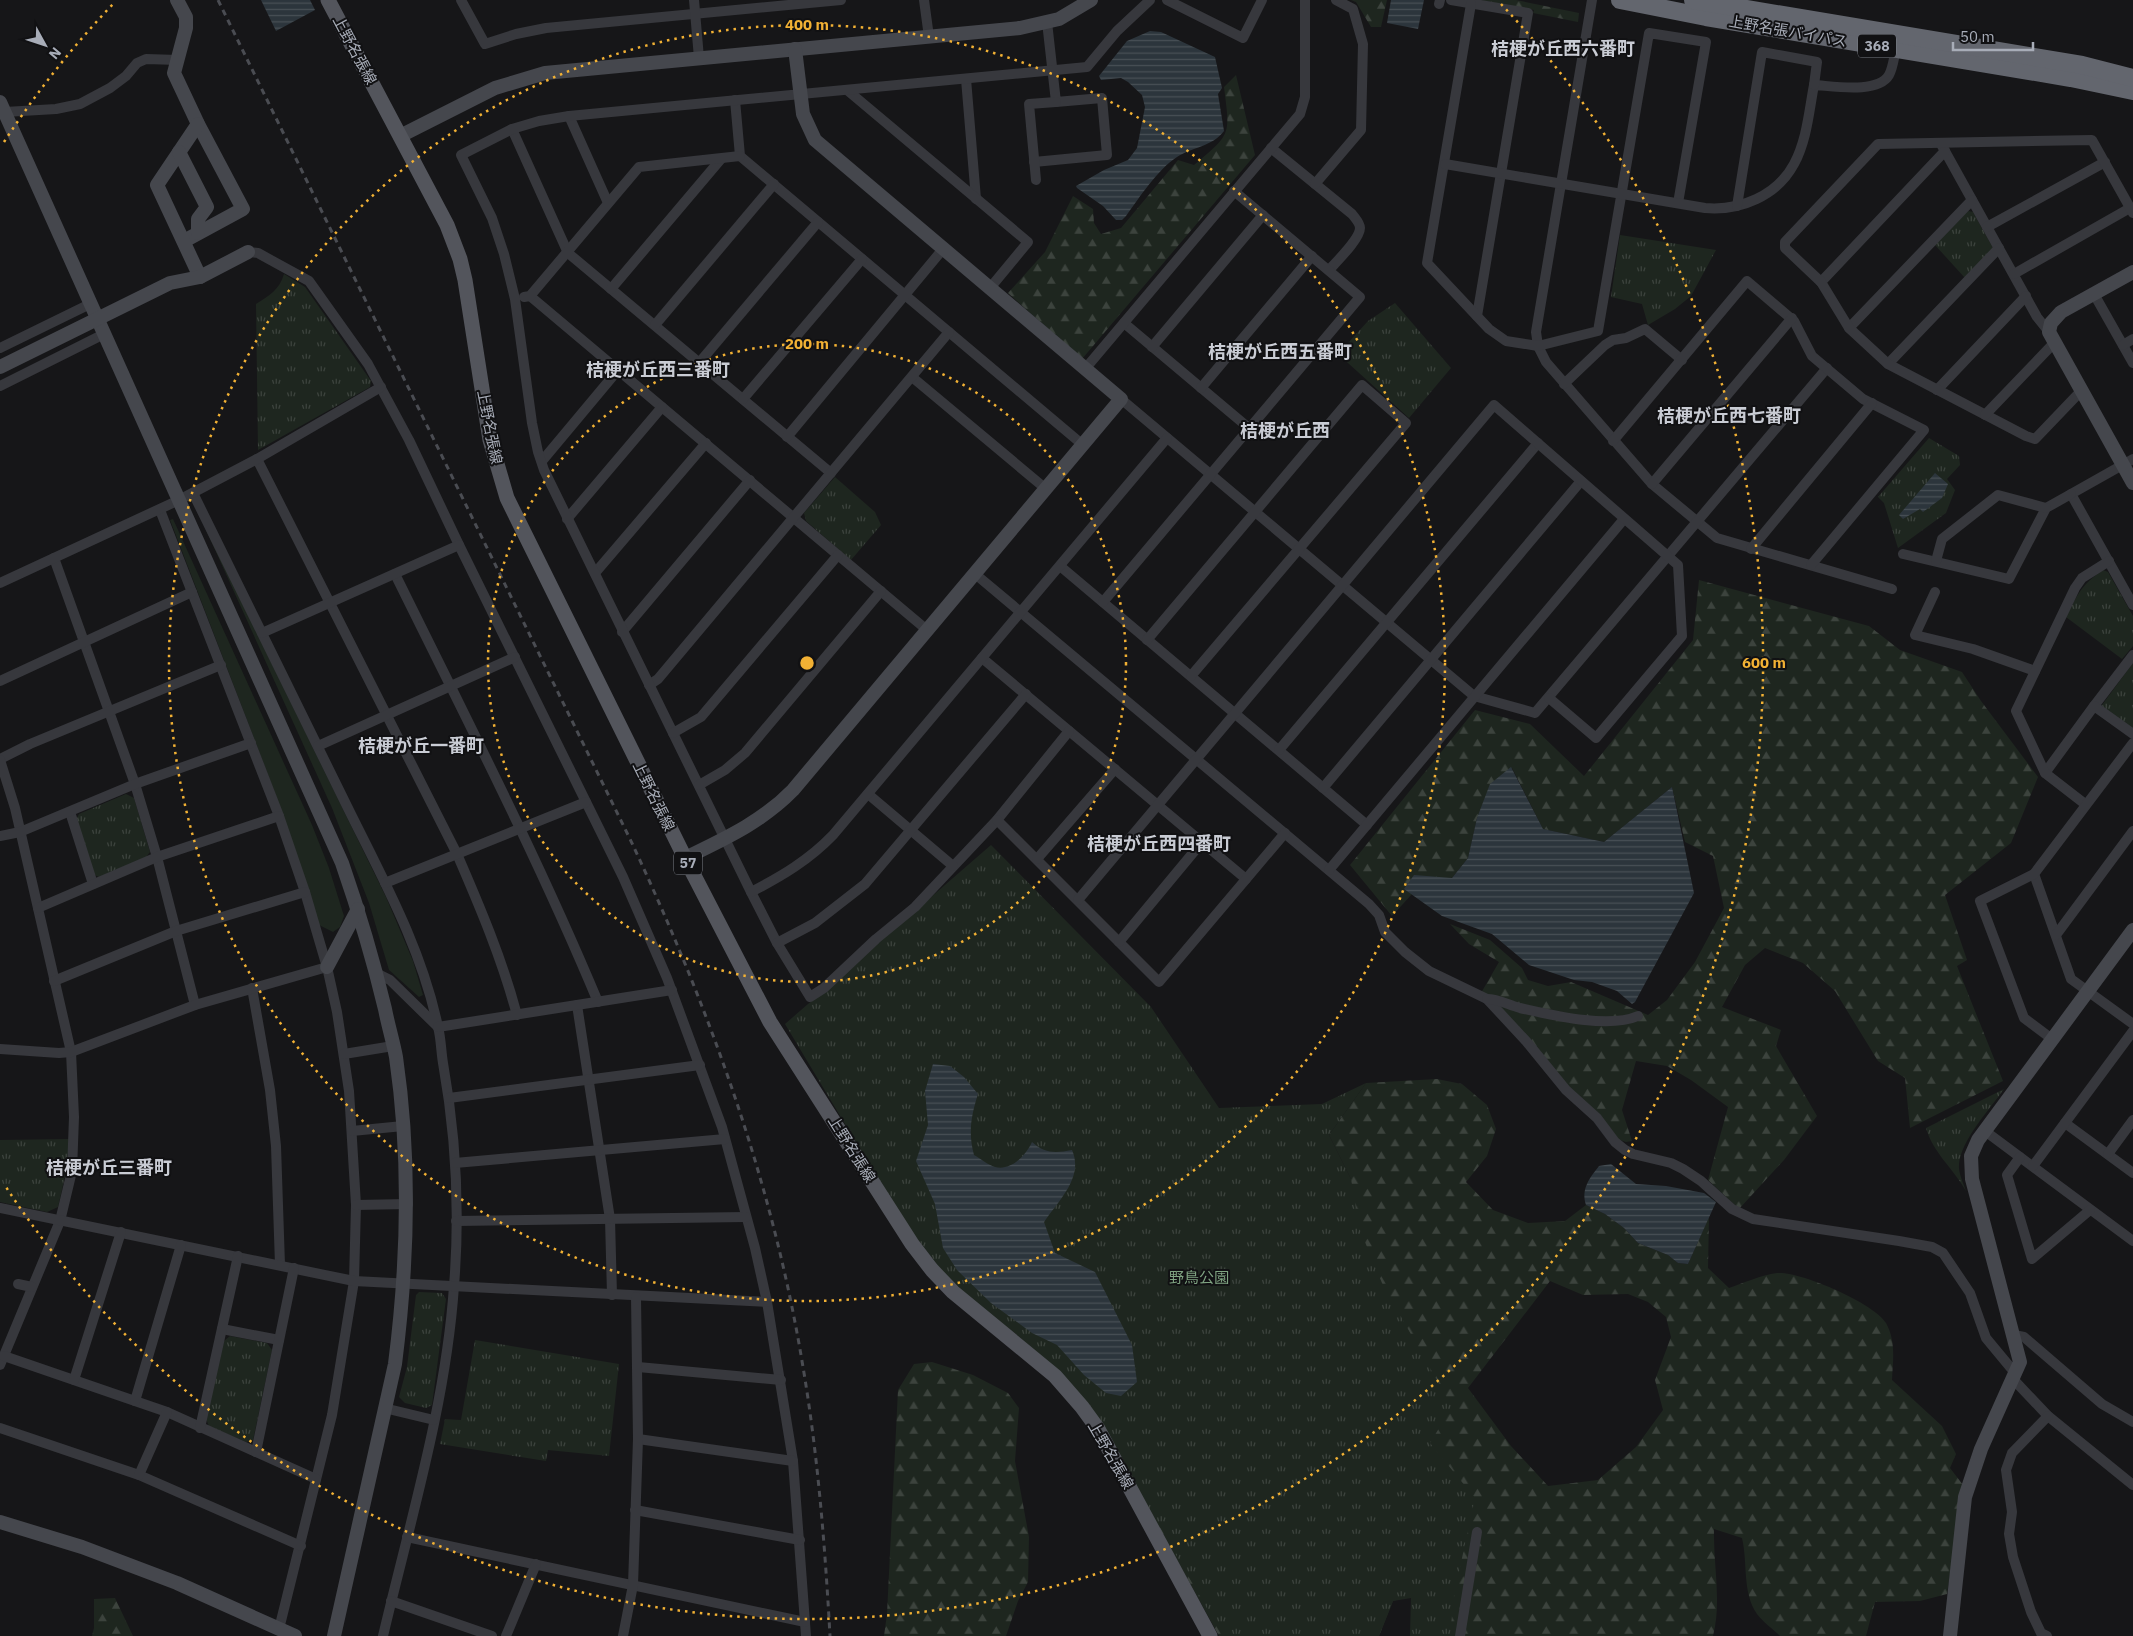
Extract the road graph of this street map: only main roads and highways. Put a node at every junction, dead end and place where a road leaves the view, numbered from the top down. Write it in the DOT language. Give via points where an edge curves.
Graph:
graph roads {
  1 [pos="328,0"];
  2 [pos="1620,0"];
  3 [pos="1693,0"];
  4 [pos="2133,78"];
  5 [pos="2133,91"];
  6 [pos="1210,1636"];
  1 -- 6 [label="main road, 上野名張線 / 57" via="447,225 460,259 490,440 507,498 770,1022 912,1244 932,1270 953,1292 1055,1376 1098,1429"];
  2 -- 5 [label="highway, 上野名張バイパス / 368"];
  3 -- 4 [label="highway, 上野名張バイパス / 368" via="2082,65"];
}
